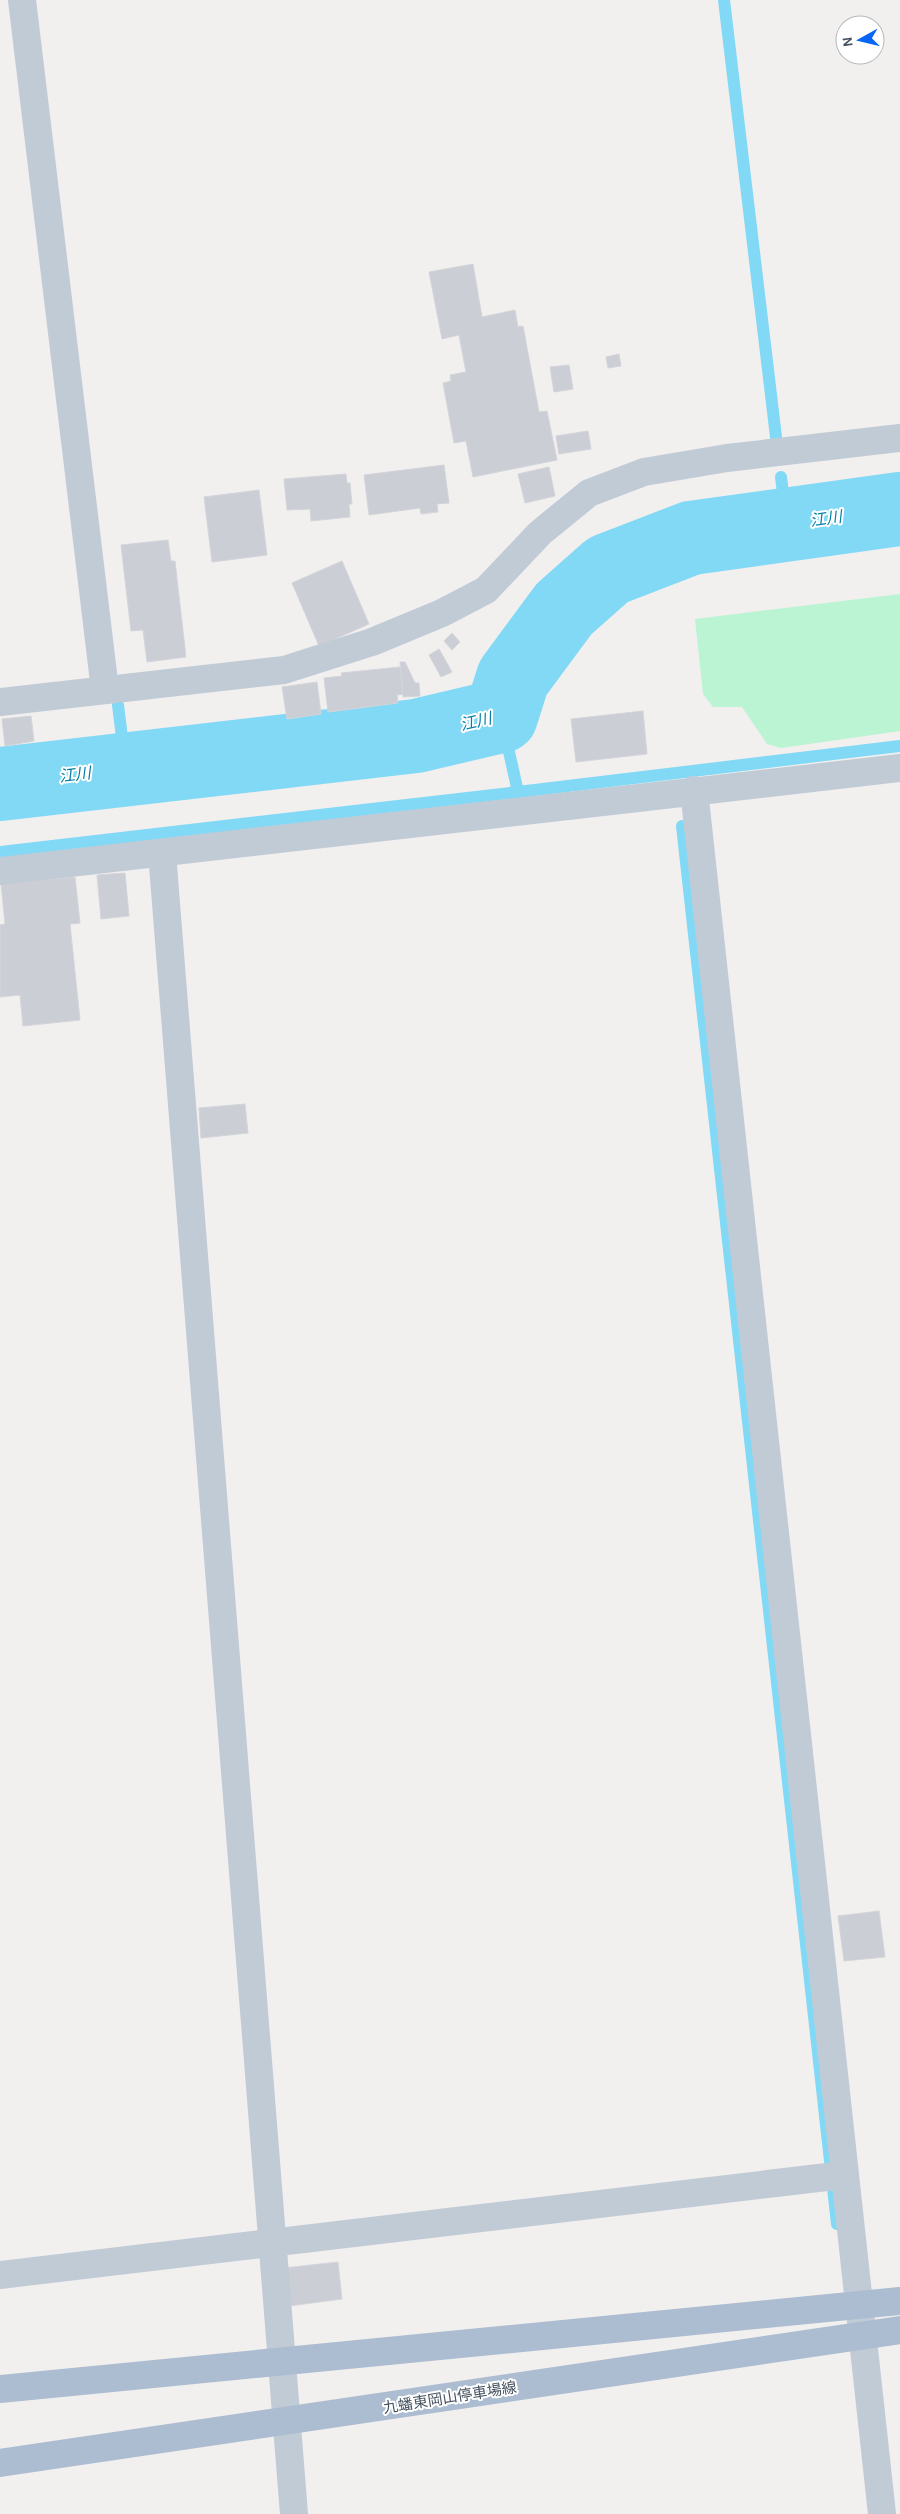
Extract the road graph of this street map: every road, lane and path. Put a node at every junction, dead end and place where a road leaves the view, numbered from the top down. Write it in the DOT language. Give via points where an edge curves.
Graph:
graph roads {
  1 [pos="22,0"];
  2 [pos="900,438"];
  3 [pos="105,690"];
  4 [pos="0,702"];
  5 [pos="900,768"];
  6 [pos="694,790"];
  7 [pos="162,853"];
  8 [pos="0,871"];
  9 [pos="835,2176"];
  10 [pos="264,2244"];
  11 [pos="0,2275"];
  12 [pos="900,2301"];
  13 [pos="858,2305"];
  14 [pos="900,2330"];
  15 [pos="863,2335"];
  16 [pos="282,2360"];
  17 [pos="0,2389"];
  18 [pos="287,2422"];
  19 [pos="0,2463"];
  20 [pos="294,2514"];
  21 [pos="882,2514"];
  1 -- 3 [label="street"];
  2 -- 3 [label="street" via="728,458 644,472 589,493 540,533 486,590 442,613 381,638 284,670"];
  3 -- 4 [label="street"];
  5 -- 6 [label="street"];
  6 -- 7 [label="street"];
  6 -- 9 [label="street"];
  7 -- 8 [label="street"];
  7 -- 10 [label="street"];
  9 -- 10 [label="street"];
  9 -- 13 [label="street"];
  10 -- 11 [label="street"];
  10 -- 16 [label="street"];
  12 -- 13 [label="main road"];
  13 -- 15 [label="street"];
  13 -- 16 [label="main road"];
  14 -- 15 [label="main road, 九蟠東岡山停車場線"];
  15 -- 18 [label="main road, 九蟠東岡山停車場線"];
  15 -- 21 [label="street"];
  16 -- 17 [label="main road"];
  16 -- 18 [label="street"];
  18 -- 19 [label="main road, 九蟠東岡山停車場線"];
  18 -- 20 [label="street"];
}
